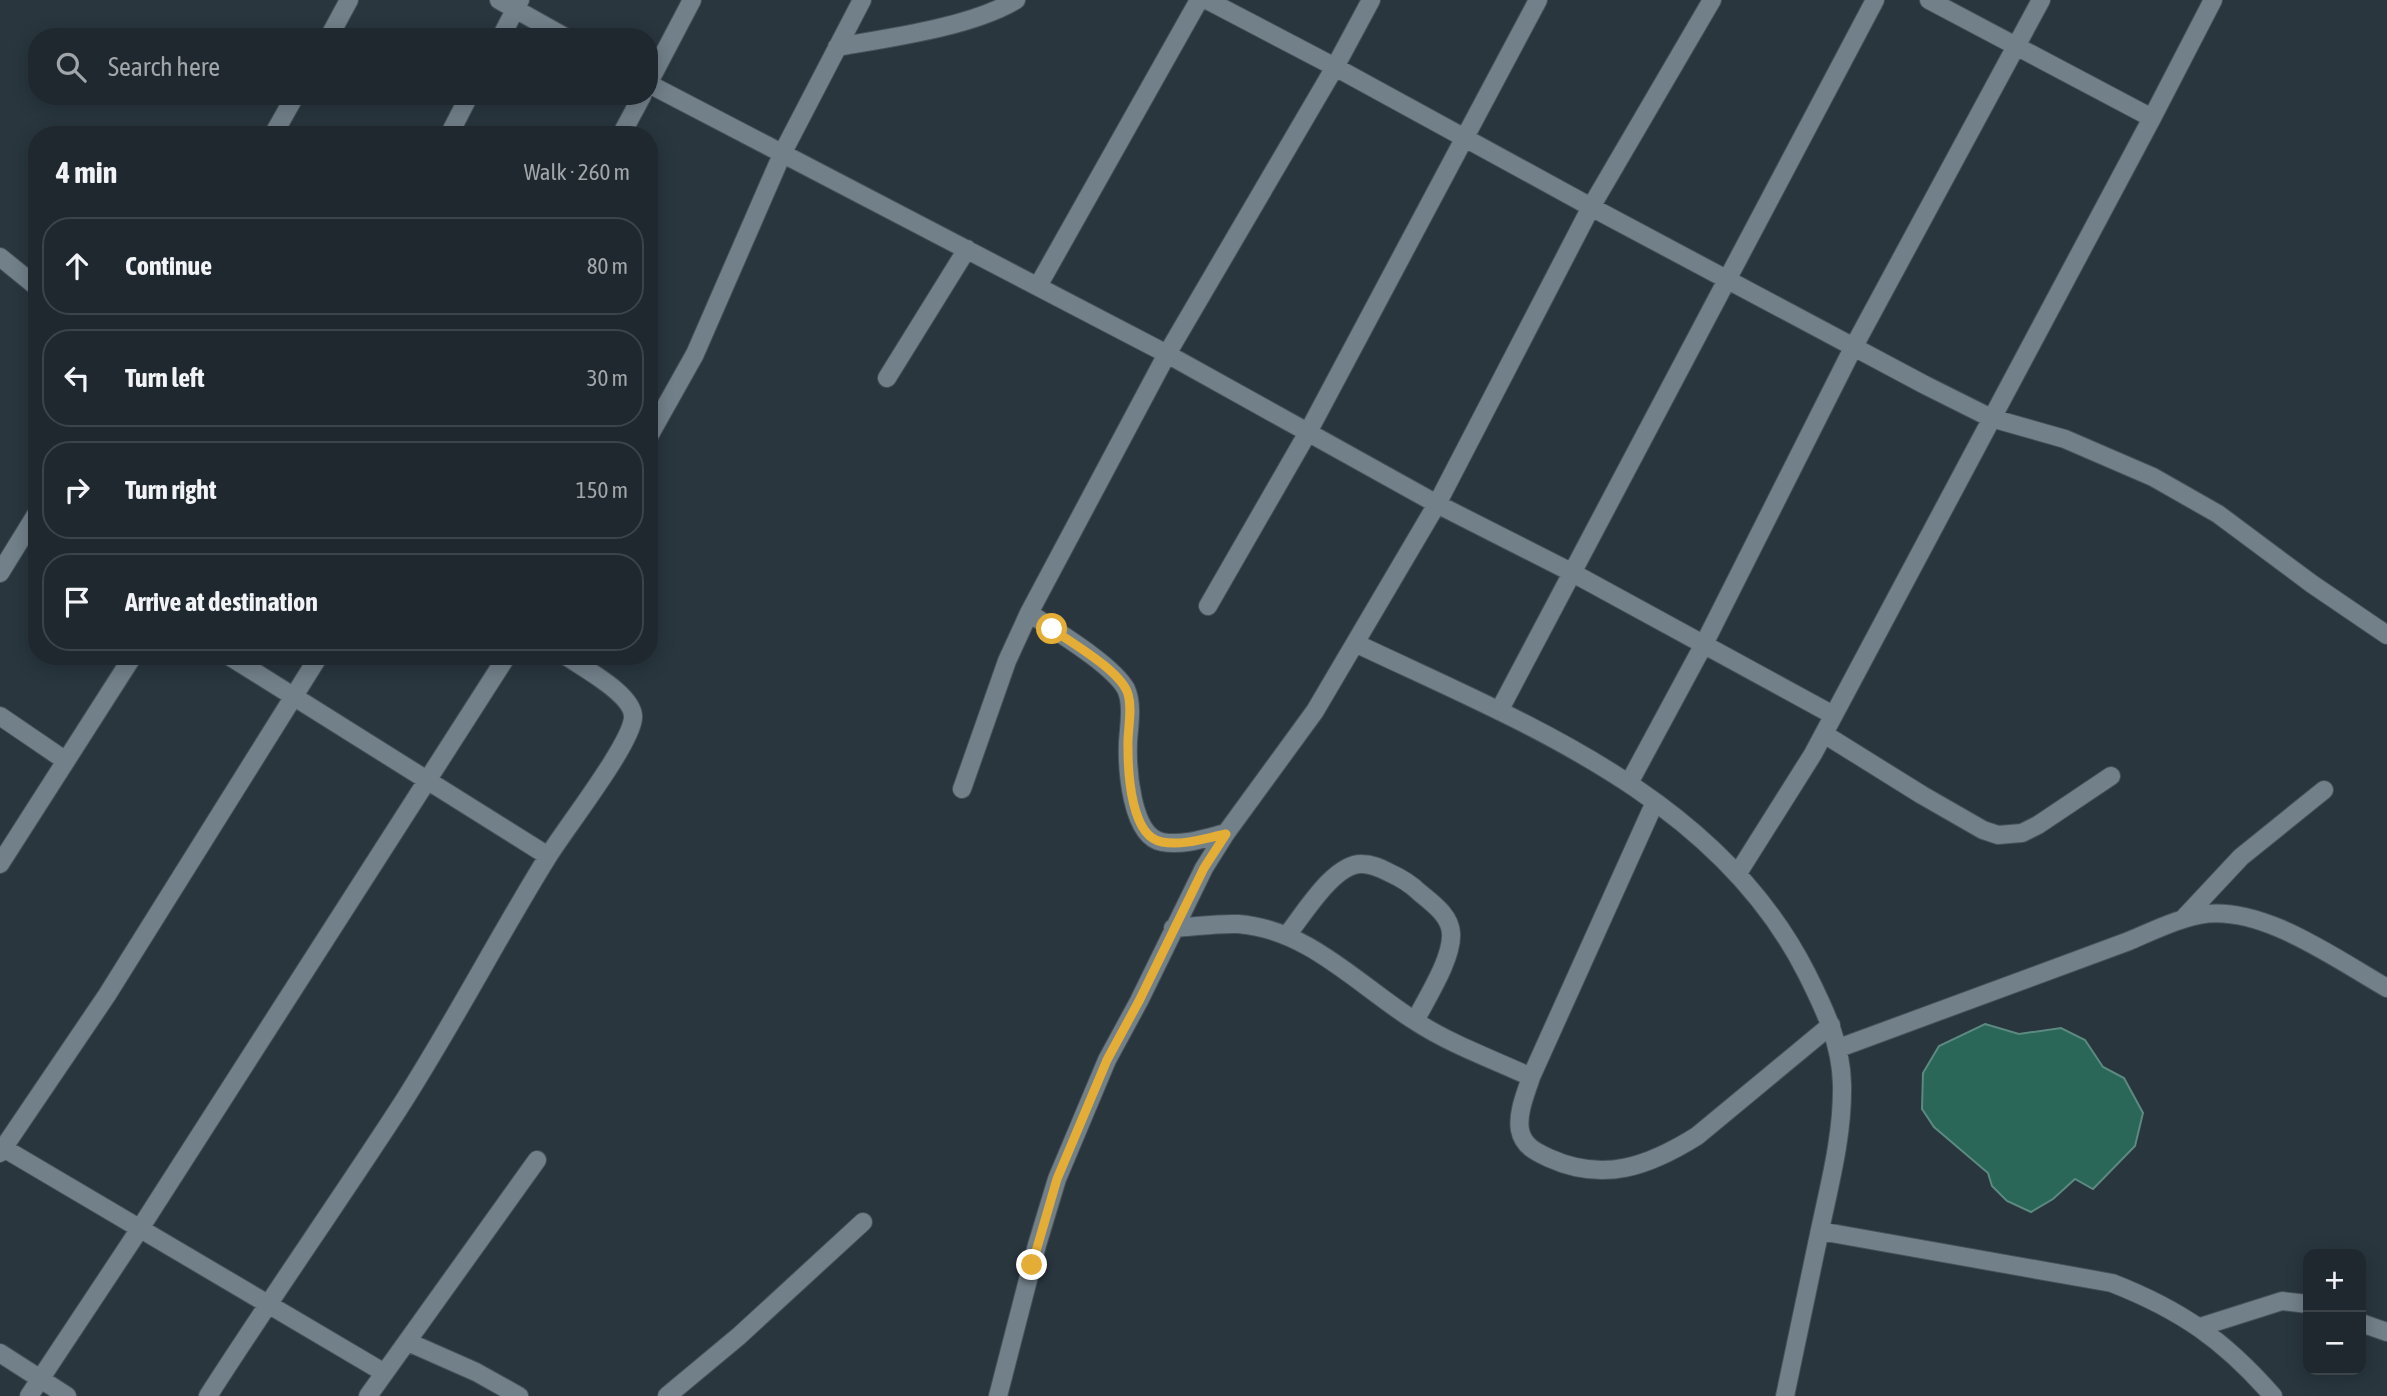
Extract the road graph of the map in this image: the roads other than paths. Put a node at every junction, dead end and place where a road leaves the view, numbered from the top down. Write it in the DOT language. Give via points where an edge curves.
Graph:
graph roads {
  1 [pos="349,0"];
  2 [pos="499,0"];
  3 [pos="692,0"];
  4 [pos="862,0"];
  5 [pos="1016,0"];
  6 [pos="1199,0"];
  7 [pos="1207,0"];
  8 [pos="1371,0"];
  9 [pos="1538,0"];
  10 [pos="1712,0"];
  11 [pos="1875,0"];
  12 [pos="1929,0"];
  13 [pos="2041,0"];
  14 [pos="2213,0"];
  15 [pos="518,4"];
  16 [pos="334,28"];
  17 [pos="505,28"];
  18 [pos="552,28"];
  19 [pos="2016,46"];
  20 [pos="837,47"];
  21 [pos="658,66"];
  22 [pos="1335,67"];
  23 [pos="658,88"];
  24 [pos="290,105"];
  25 [pos="464,105"];
  26 [pos="637,105"];
  27 [pos="2152,118"];
  28 [pos="278,126"];
  29 [pos="454,126"];
  30 [pos="626,126"];
  31 [pos="1463,138"];
  32 [pos="783,152"];
  33 [pos="1591,207"];
  34 [pos="967,249"];
  35 [pos="3,266"];
  36 [pos="1726,279"];
  37 [pos="28,282"];
  38 [pos="1038,286"];
  39 [pos="1853,348"];
  40 [pos="1167,354"];
  41 [pos="887,378"];
  42 [pos="1991,418"];
  43 [pos="658,420"];
  44 [pos="1307,434"];
  45 [pos="1437,505"];
  46 [pos="28,528"];
  47 [pos="1571,572"];
  48 [pos="0,573"];
  49 [pos="1208,607"];
  50 [pos="1029,613"];
  51 [pos="2387,635"];
  52 [pos="1355,643"];
  53 [pos="1704,644"];
  54 [pos="127,665"];
  55 [pos="243,665"];
  56 [pos="313,665"];
  57 [pos="501,665"];
  58 [pos="579,665"];
  59 [pos="293,697"];
  60 [pos="1499,711"];
  61 [pos="1833,715"];
  62 [pos="0,716"];
  63 [pos="1824,734"];
  64 [pos="66,761"];
  65 [pos="2111,776"];
  66 [pos="426,780"];
  67 [pos="1629,783"];
  68 [pos="962,789"];
  69 [pos="2324,790"];
  70 [pos="1655,802"];
  71 [pos="1226,834"];
  72 [pos="548,856"];
  73 [pos="0,864"];
  74 [pos="1738,873"];
  75 [pos="2182,920"];
  76 [pos="1173,928"];
  77 [pos="1287,935"];
  78 [pos="2387,988"];
  79 [pos="1415,1021"];
  80 [pos="1831,1025"];
  81 [pos="1839,1048"];
  82 [pos="1531,1077"];
  83 [pos="1,1149"];
  84 [pos="537,1160"];
  85 [pos="863,1222"];
  86 [pos="139,1230"];
  87 [pos="1820,1231"];
  88 [pos="268,1303"];
  89 [pos="2303,1303"];
  90 [pos="2366,1325"];
  91 [pos="2200,1327"];
  92 [pos="2387,1332"];
  93 [pos="408,1342"];
  94 [pos="0,1353"];
  95 [pos="383,1372"];
  96 [pos="40,1380"];
  97 [pos="509,1393"];
  98 [pos="29,1396"];
  99 [pos="67,1396"];
  100 [pos="208,1396"];
  101 [pos="368,1396"];
  102 [pos="667,1396"];
  103 [pos="998,1396"];
  104 [pos="1785,1396"];
  105 [pos="2273,1396"];
  1 -- 16 [label="street"];
  2 -- 15 [label="street"];
  3 -- 21 [label="street"];
  4 -- 20 [label="street"];
  5 -- 20 [label="street" via="956,22"];
  6 -- 38 [label="street"];
  7 -- 22 [label="street"];
  8 -- 22 [label="street"];
  9 -- 31 [label="street"];
  10 -- 33 [label="street"];
  11 -- 36 [label="street"];
  12 -- 19 [label="street"];
  13 -- 19 [label="street"];
  14 -- 27 [label="street"];
  15 -- 17 [label="street"];
  15 -- 18 [label="street"];
  19 -- 27 [label="street"];
  19 -- 39 [label="street"];
  20 -- 32 [label="street"];
  22 -- 31 [label="street"];
  22 -- 40 [label="street"];
  23 -- 32 [label="street"];
  24 -- 28 [label="street"];
  25 -- 29 [label="street"];
  26 -- 30 [label="street"];
  27 -- 42 [label="street"];
  31 -- 33 [label="street"];
  31 -- 44 [label="street"];
  32 -- 34 [label="street"];
  32 -- 43 [label="street" via="695,354"];
  33 -- 36 [label="street"];
  33 -- 45 [label="street"];
  34 -- 38 [label="street"];
  34 -- 41 [label="street"];
  35 -- 37 [label="street"];
  36 -- 39 [label="street"];
  36 -- 47 [label="street"];
  38 -- 40 [label="street"];
  39 -- 42 [label="street"];
  39 -- 53 [label="street"];
  40 -- 44 [label="street"];
  40 -- 50 [label="street"];
  42 -- 51 [label="street" via="2065,439 2186,495"];
  42 -- 61 [label="street"];
  44 -- 45 [label="street"];
  44 -- 49 [label="street"];
  45 -- 47 [label="street"];
  45 -- 52 [label="street"];
  46 -- 48 [label="street"];
  47 -- 53 [label="street"];
  47 -- 60 [label="street"];
  50 -- 68 [label="street"];
  50 -- 71 [label="street" via="1096,660 1129,696 1131,784 1137,816 1147,835 1173,843"];
  52 -- 60 [label="street"];
  52 -- 71 [label="street" via="1315,711"];
  53 -- 61 [label="street"];
  53 -- 67 [label="street"];
  54 -- 64 [label="street"];
  55 -- 59 [label="street"];
  56 -- 59 [label="street"];
  57 -- 66 [label="street"];
  58 -- 72 [label="street" via="623,696 634,717 619,750"];
  59 -- 66 [label="street"];
  59 -- 83 [label="street" via="107,995"];
  60 -- 67 [label="street"];
  61 -- 63 [label="street"];
  62 -- 64 [label="street"];
  63 -- 65 [label="street" via="1922,795 1998,835 2022,833 2038,825"];
  63 -- 74 [label="street"];
  64 -- 73 [label="street"];
  66 -- 72 [label="street"];
  66 -- 86 [label="street"];
  67 -- 70 [label="street"];
  69 -- 75 [label="street" via="2241,858"];
  70 -- 74 [label="street"];
  70 -- 82 [label="street"];
  71 -- 76 [label="street"];
  72 -- 88 [label="street" via="397,1111"];
  74 -- 80 [label="street" via="1786,937"];
  75 -- 78 [label="street" via="2224,914 2253,919 2291,934"];
  75 -- 81 [label="street"];
  76 -- 77 [label="street" via="1237,924"];
  76 -- 103 [label="street" via="1107,1060 1057,1179"];
  77 -- 79 [label="street"];
  77 -- 79 [label="street" via="1335,874 1347,868 1360,863 1373,866 1411,885 1447,919 1451,934 1441,970"];
  79 -- 82 [label="street"];
  80 -- 81 [label="street"];
  80 -- 82 [label="street" via="1697,1136 1674,1151 1626,1169 1568,1167 1525,1143 1519,1122"];
  81 -- 87 [label="street" via="1839,1139"];
  83 -- 86 [label="street"];
  84 -- 93 [label="street"];
  85 -- 102 [label="street"];
  86 -- 88 [label="street"];
  86 -- 96 [label="street"];
  87 -- 91 [label="street" via="2112,1283 2150,1298"];
  87 -- 104 [label="street"];
  88 -- 95 [label="street"];
  88 -- 100 [label="street"];
  89 -- 91 [label="street" via="2281,1301"];
  90 -- 92 [label="street"];
  91 -- 105 [label="street"];
  93 -- 95 [label="street"];
  93 -- 97 [label="street"];
  94 -- 96 [label="street"];
  95 -- 101 [label="street"];
  96 -- 98 [label="street"];
  96 -- 99 [label="street"];
}
